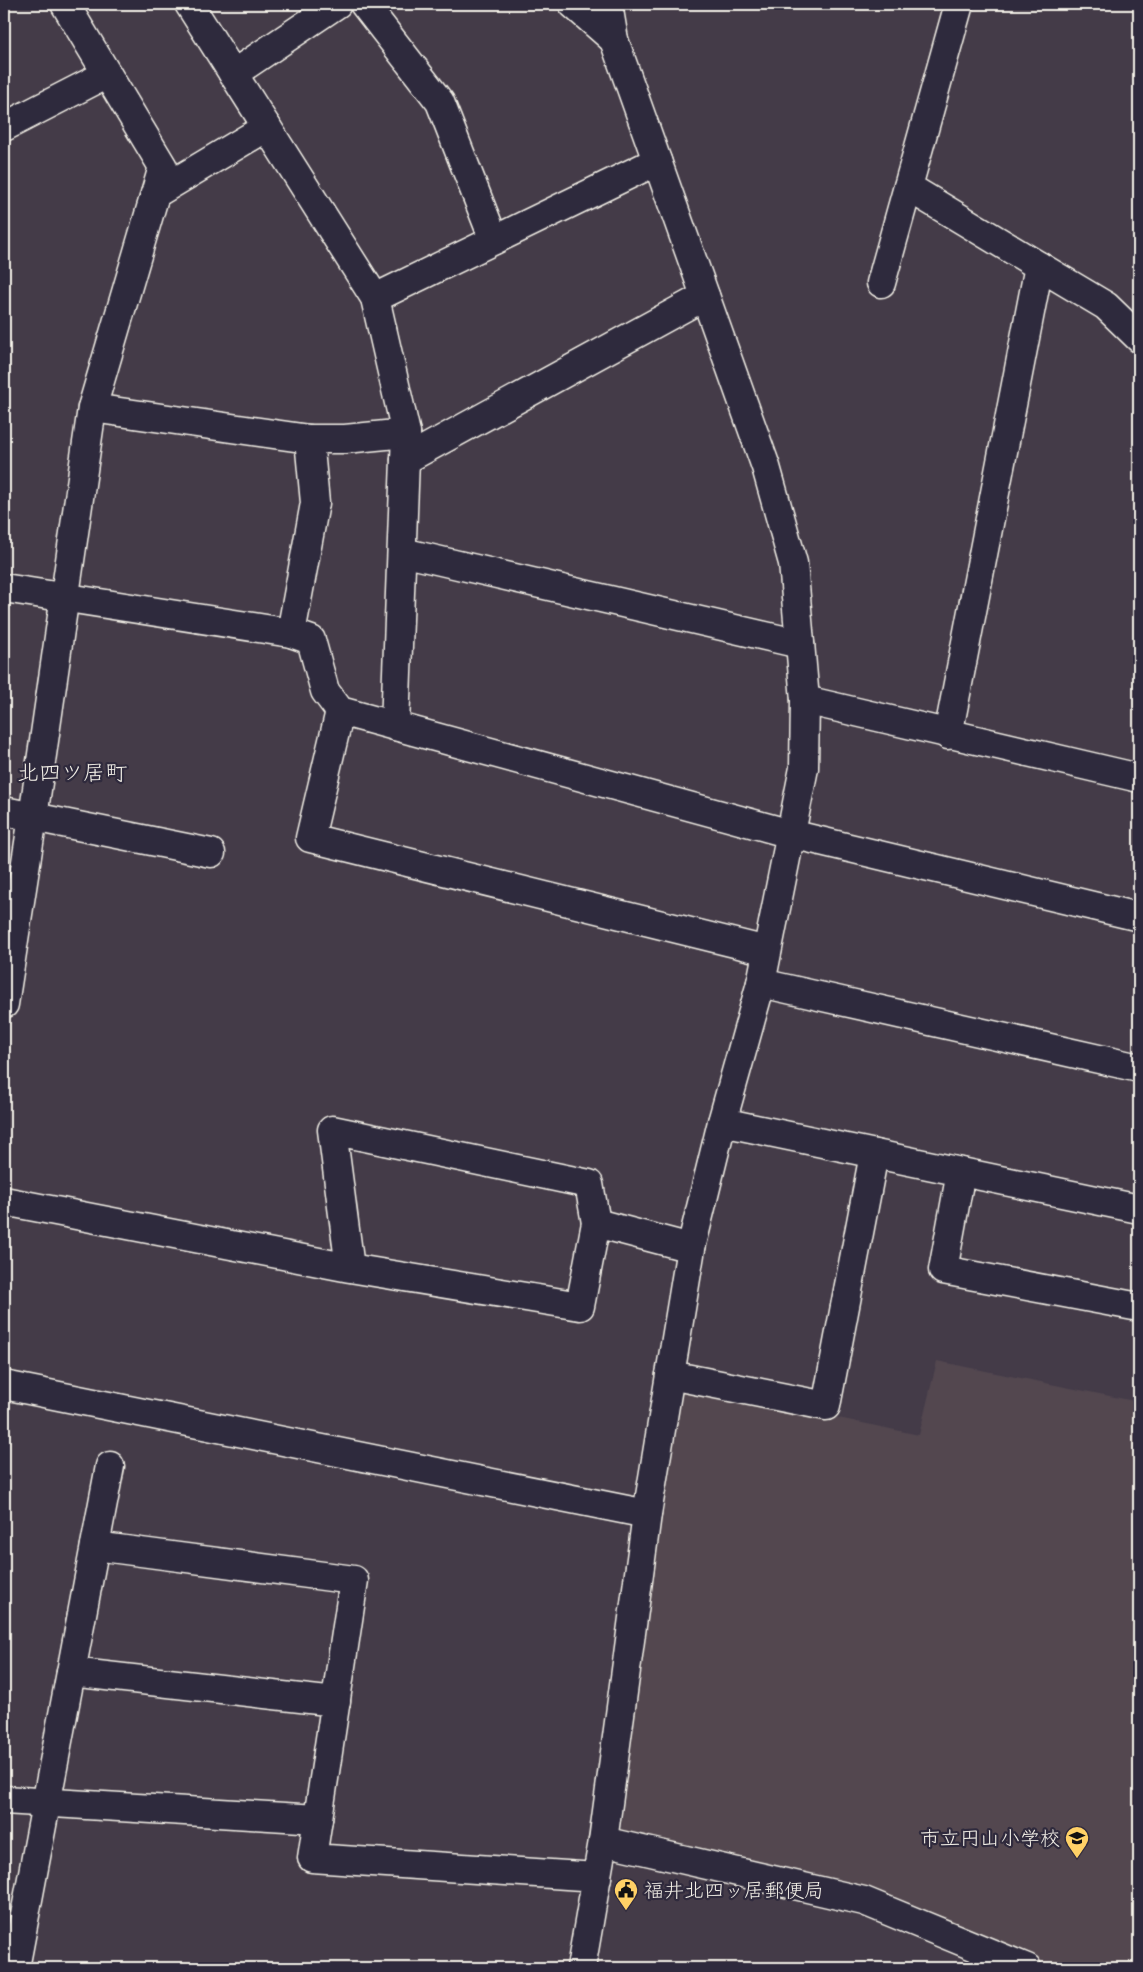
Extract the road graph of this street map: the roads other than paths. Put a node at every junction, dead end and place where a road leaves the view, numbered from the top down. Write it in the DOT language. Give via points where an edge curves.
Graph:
graph roads {
  1 [pos="65,4"];
  2 [pos="189,4"];
  3 [pos="337,4"];
  4 [pos="364,4"];
  5 [pos="573,4"];
  6 [pos="608,4"];
  7 [pos="960,4"];
  8 [pos="614,40"];
  9 [pos="107,74"];
  10 [pos="233,74"];
  11 [pos="267,127"];
  12 [pos="4,128"];
  13 [pos="657,161"];
  14 [pos="908,187"];
  15 [pos="155,194"];
  16 [pos="494,240"];
  17 [pos="1039,266"];
  18 [pos="881,283"];
  19 [pos="705,296"];
  20 [pos="375,298"];
  21 [pos="1139,338"];
  22 [pos="92,408"];
  23 [pos="406,433"];
  24 [pos="309,439"];
  25 [pos="405,460"];
  26 [pos="402,552"];
  27 [pos="4,588"];
  28 [pos="66,596"];
  29 [pos="291,633"];
  30 [pos="800,644"];
  31 [pos="805,700"];
  32 [pos="340,711"];
  33 [pos="396,726"];
  34 [pos="948,735"];
  35 [pos="1139,778"];
  36 [pos="4,811"];
  37 [pos="33,817"];
  38 [pos="791,834"];
  39 [pos="211,853"];
  40 [pos="1139,917"];
  41 [pos="768,951"];
  42 [pos="761,983"];
  43 [pos="4,1004"];
  44 [pos="1139,1068"];
  45 [pos="722,1122"];
  46 [pos="874,1154"];
  47 [pos="961,1172"];
  48 [pos="4,1201"];
  49 [pos="1139,1209"];
  50 [pos="596,1223"];
  51 [pos="691,1248"];
  52 [pos="350,1268"];
  53 [pos="1139,1307"];
  54 [pos="670,1375"];
  55 [pos="4,1385"];
  56 [pos="110,1466"];
  57 [pos="647,1514"];
  58 [pos="95,1546"];
  59 [pos="71,1672"];
  60 [pos="336,1702"];
  61 [pos="4,1800"];
  62 [pos="47,1802"];
  63 [pos="318,1819"];
  64 [pos="604,1841"];
  65 [pos="597,1877"];
  66 [pos="16,1968"];
  67 [pos="581,1968"];
  68 [pos="1027,1968"];
  1 -- 9 [label="street"];
  2 -- 10 [label="street"];
  3 -- 10 [label="street"];
  4 -- 16 [label="street" via="440,102"];
  5 -- 8 [label="street"];
  6 -- 8 [label="street"];
  7 -- 14 [label="street"];
  8 -- 13 [label="street"];
  9 -- 12 [label="street"];
  9 -- 15 [label="street" via="162,167"];
  10 -- 11 [label="street"];
  11 -- 15 [label="street"];
  11 -- 20 [label="street"];
  13 -- 16 [label="street"];
  13 -- 19 [label="street"];
  14 -- 17 [label="street"];
  14 -- 18 [label="street"];
  15 -- 22 [label="street"];
  16 -- 20 [label="street"];
  17 -- 21 [label="street" via="1106,306"];
  17 -- 34 [label="street"];
  19 -- 25 [label="street"];
  19 -- 30 [label="street" via="766,467 792,563"];
  20 -- 23 [label="street"];
  22 -- 24 [label="street"];
  22 -- 28 [label="street"];
  23 -- 24 [label="street"];
  23 -- 25 [label="street"];
  24 -- 29 [label="street" via="315,503"];
  25 -- 26 [label="street"];
  26 -- 30 [label="street"];
  26 -- 33 [label="street"];
  27 -- 28 [label="street"];
  28 -- 29 [label="street"];
  28 -- 37 [label="street"];
  29 -- 32 [label="street" via="311,640 324,691"];
  30 -- 31 [label="street"];
  31 -- 34 [label="street"];
  31 -- 38 [label="street" via="804,768"];
  32 -- 33 [label="street"];
  32 -- 41 [label="street" via="310,838"];
  33 -- 38 [label="street"];
  34 -- 35 [label="street"];
  36 -- 37 [label="street"];
  37 -- 39 [label="street"];
  37 -- 43 [label="street"];
  38 -- 40 [label="street"];
  38 -- 41 [label="street"];
  41 -- 42 [label="street"];
  42 -- 44 [label="street"];
  42 -- 45 [label="street"];
  45 -- 46 [label="street"];
  45 -- 51 [label="street"];
  46 -- 47 [label="street"];
  46 -- 54 [label="street" via="826,1406"];
  47 -- 49 [label="street"];
  47 -- 53 [label="street" via="943,1270"];
  48 -- 52 [label="street"];
  50 -- 51 [label="street"];
  50 -- 52 [label="street" via="580,1306"];
  50 -- 52 [label="street" via="589,1184 332,1130"];
  51 -- 54 [label="street"];
  54 -- 57 [label="street"];
  55 -- 57 [label="street"];
  56 -- 58 [label="street"];
  57 -- 64 [label="street"];
  58 -- 59 [label="street"];
  58 -- 60 [label="street" via="354,1580"];
  59 -- 60 [label="street"];
  59 -- 62 [label="street"];
  60 -- 63 [label="street"];
  61 -- 62 [label="street"];
  62 -- 63 [label="street"];
  62 -- 66 [label="street"];
  63 -- 65 [label="street" via="312,1858"];
  64 -- 65 [label="street"];
  64 -- 68 [label="street" via="864,1901"];
  65 -- 67 [label="street"];
}
